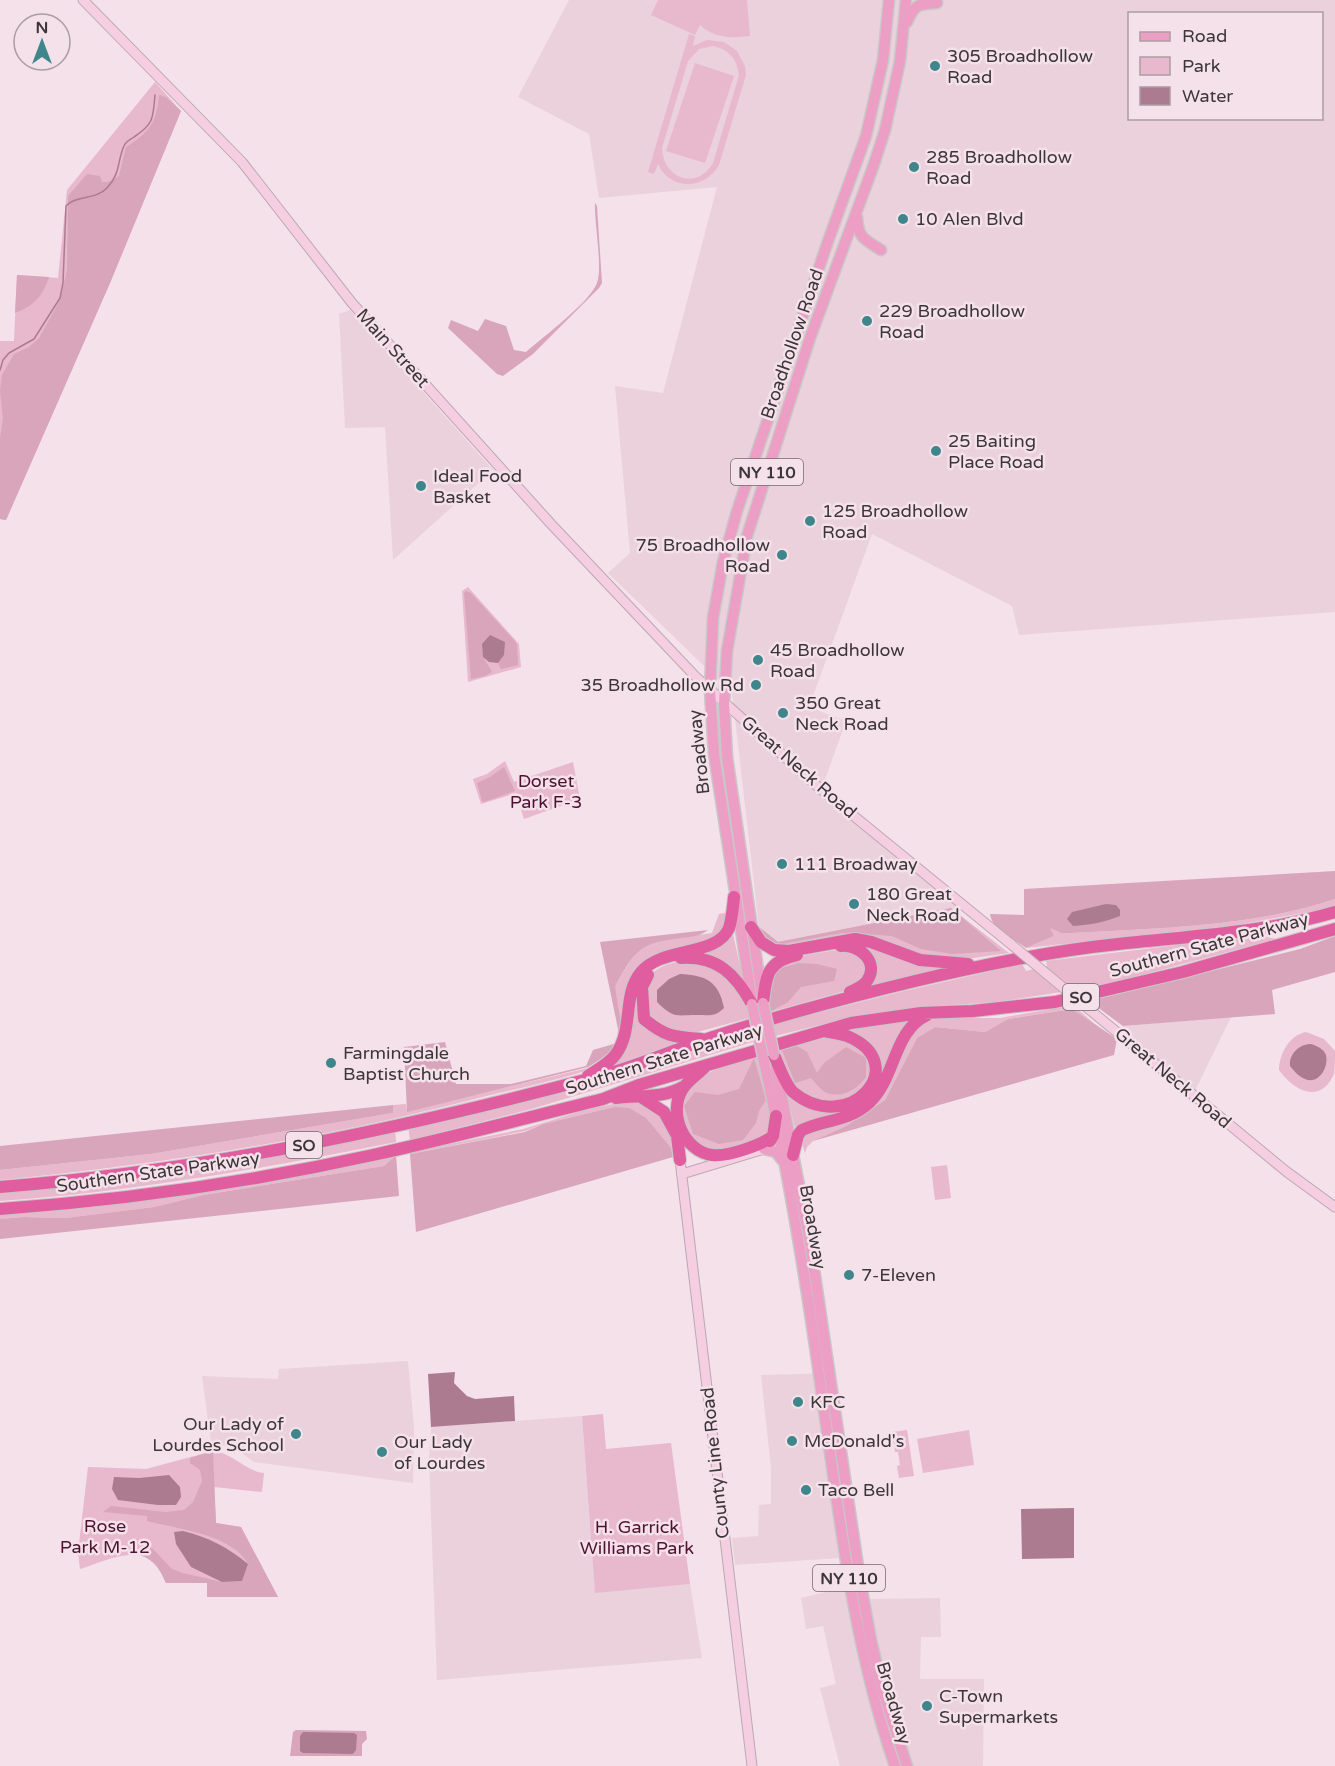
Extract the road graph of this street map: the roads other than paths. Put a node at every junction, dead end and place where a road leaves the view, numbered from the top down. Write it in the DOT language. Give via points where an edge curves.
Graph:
graph roads {
  1 [pos="83,0"];
  2 [pos="889,0"];
  3 [pos="906,0"];
  4 [pos="937,3"];
  5 [pos="903,31"];
  6 [pos="856,212"];
  7 [pos="881,250"];
  8 [pos="710,690"];
  9 [pos="724,703"];
  10 [pos="734,897"];
  11 [pos="1335,912"];
  12 [pos="751,927"];
  13 [pos="1335,929"];
  14 [pos="993,964"];
  15 [pos="831,1002"];
  16 [pos="757,1004"];
  17 [pos="934,1012"];
  18 [pos="820,1031"];
  19 [pos="706,1040"];
  20 [pos="769,1056"];
  21 [pos="707,1065"];
  22 [pos="580,1081"];
  23 [pos="683,1087"];
  24 [pos="641,1097"];
  25 [pos="603,1099"];
  26 [pos="776,1116"];
  27 [pos="677,1136"];
  28 [pos="773,1136"];
  29 [pos="764,1149"];
  30 [pos="789,1159"];
  31 [pos="680,1160"];
  32 [pos="721,1162"];
  33 [pos="682,1174"];
  34 [pos="0,1187"];
  35 [pos="1335,1207"];
  36 [pos="0,1209"];
  37 [pos="826,1386"];
  38 [pos="752,1766"];
  39 [pos="895,1766"];
  40 [pos="907,1766"];
  1 -- 8 [label="main road, Main Street" via="242,162 352,303 550,524"];
  2 -- 8 [label="main road, Broadhollow Road / NY 110" via="880,80 866,136 723,562 713,618"];
  3 -- 5 [label="main road, Broadhollow Road / NY 110"];
  4 -- 5 [label="main road" via="916,6"];
  5 -- 6 [label="main road, Broadhollow Road / NY 110" via="887,121"];
  6 -- 7 [label="main road" via="859,234"];
  6 -- 9 [label="main road, Broadhollow Road / NY 110" via="810,338 747,536 727,651"];
  8 -- 9 [label="main road, Great Neck Road"];
  8 -- 10 [label="main road, Broadway / NY 110" via="714,754"];
  9 -- 12 [label="main road, Broadway / NY 110" via="727,758"];
  9 -- 35 [label="main road, Great Neck Road, bridge" via="818,786 1095,1015"];
  10 -- 16 [label="main road, Broadway / NY 110"];
  10 -- 22 [label="highway" via="725,935 704,947 655,960 640,973 633,987 628,1029 622,1044 611,1060"];
  11 -- 14 [label="highway, Southern State Parkway / SO" via="1242,932 1105,945"];
  12 -- 14 [label="highway" via="765,946 779,951 855,939 932,962"];
  12 -- 16 [label="main road, Broadway / NY 110"];
  13 -- 17 [label="highway, Southern State Parkway / SO" via="1084,997 1017,1007"];
  14 -- 15 [label="highway, Southern State Parkway / SO"];
  15 -- 16 [label="highway" via="862,986 869,977 869,960 858,948 839,947 779,961 767,973"];
  15 -- 19 [label="highway, Southern State Parkway / SO"];
  16 -- 19 [label="highway" via="718,963 688,957 659,964 642,987 644,1019 660,1032"];
  16 -- 20 [label="main road, Broadway / NY 110, bridge"];
  17 -- 18 [label="highway, Southern State Parkway / SO"];
  17 -- 30 [label="highway" via="908,1029 877,1094 847,1117 802,1130"];
  18 -- 20 [label="highway" via="846,1035 865,1046 875,1070 871,1088 864,1096 839,1106 816,1105 792,1091"];
  18 -- 21 [label="highway, Southern State Parkway / SO"];
  19 -- 22 [label="highway, Southern State Parkway / SO"];
  20 -- 26 [label="main road, Broadway / NY 110"];
  20 -- 30 [label="main road, Broadway / NY 110"];
  21 -- 23 [label="highway"];
  21 -- 25 [label="highway, Southern State Parkway / SO"];
  22 -- 34 [label="highway, Southern State Parkway / SO" via="250,1155 104,1177"];
  23 -- 24 [label="highway" via="672,1093"];
  23 -- 28 [label="highway" via="676,1111 678,1123 695,1148 719,1156 763,1143"];
  24 -- 25 [label="highway"];
  24 -- 27 [label="highway" via="664,1112"];
  25 -- 36 [label="highway, Southern State Parkway / SO" via="414,1146 265,1176 115,1198"];
  26 -- 28 [label="highway"];
  26 -- 30 [label="main road, Broadway / NY 110"];
  27 -- 31 [label="highway"];
  27 -- 32 [label="highway" via="700,1158"];
  28 -- 29 [label="highway"];
  29 -- 30 [label="main road"];
  29 -- 32 [label="main road"];
  30 -- 37 [label="main road, Broadway / NY 110" via="810,1242"];
  31 -- 33 [label="main road, County Line Road"];
  32 -- 33 [label="main road"];
  33 -- 38 [label="main road, County Line Road"];
  37 -- 39 [label="main road, Broadway / NY 110" via="856,1623 870,1686"];
  37 -- 40 [label="main road, Broadway / NY 110" via="871,1640"];
}
